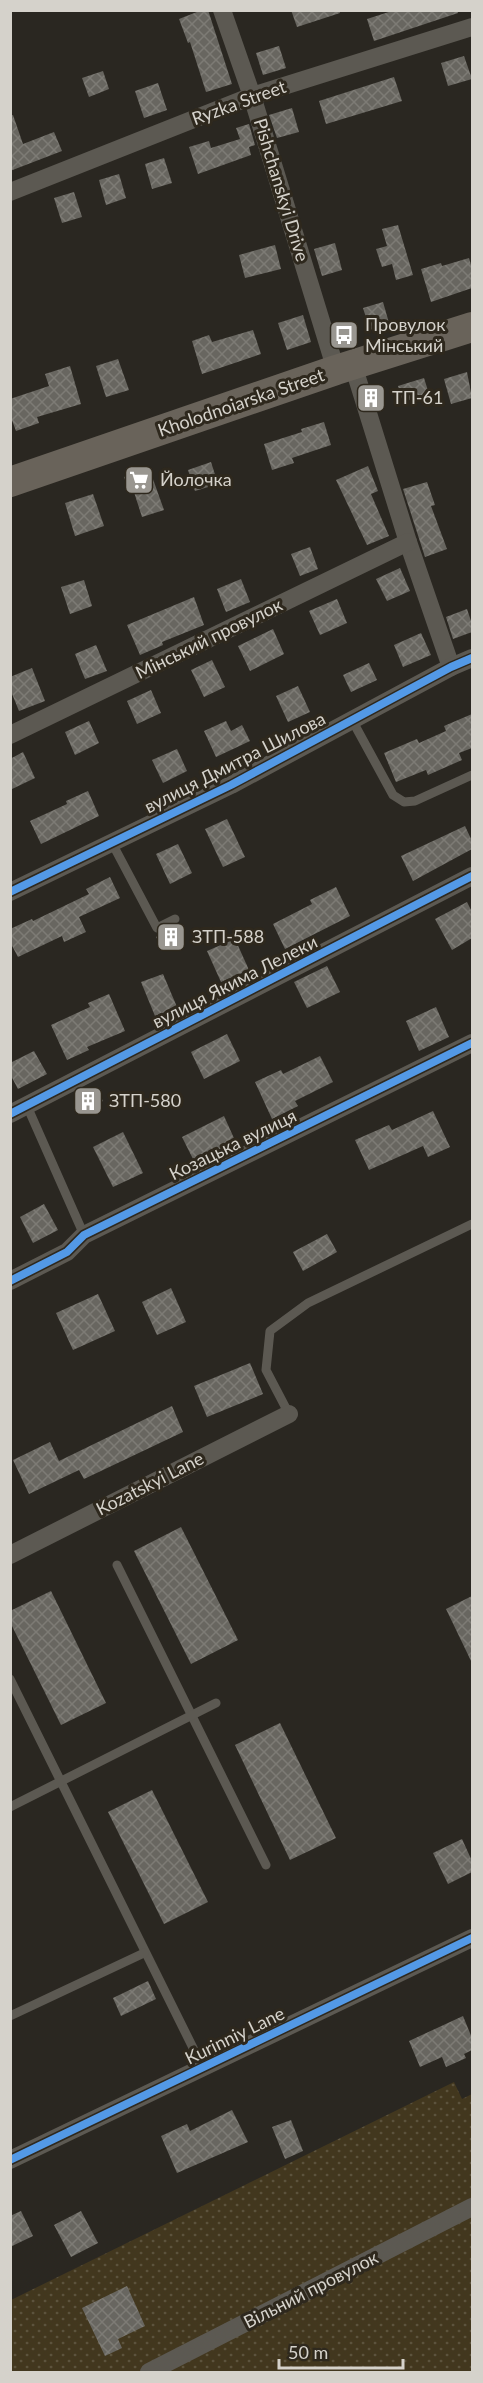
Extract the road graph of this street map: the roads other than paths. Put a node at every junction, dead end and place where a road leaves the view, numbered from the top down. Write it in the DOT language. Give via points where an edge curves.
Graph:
graph roads {
  1 [pos="222,10"];
  2 [pos="472,27"];
  3 [pos="252,96"];
  4 [pos="10,192"];
  5 [pos="472,327"];
  6 [pos="345,368"];
  7 [pos="10,482"];
  8 [pos="408,542"];
  9 [pos="472,658"];
  10 [pos="451,667"];
  11 [pos="352,720"];
  12 [pos="10,735"];
  13 [pos="472,775"];
  14 [pos="112,843"];
  15 [pos="472,876"];
  16 [pos="10,892"];
  17 [pos="176,919"];
  18 [pos="472,1043"];
  19 [pos="19,1110"];
  20 [pos="472,1224"];
  21 [pos="84,1235"];
  22 [pos="10,1281"];
  23 [pos="289,1414"];
  24 [pos="10,1555"];
  25 [pos="117,1565"];
  26 [pos="10,1680"];
  27 [pos="216,1703"];
  28 [pos="191,1716"];
  29 [pos="61,1783"];
  30 [pos="10,1808"];
  31 [pos="266,1865"];
  32 [pos="472,1938"];
  33 [pos="144,1953"];
  34 [pos="10,2016"];
  35 [pos="203,2068"];
  36 [pos="10,2160"];
  37 [pos="472,2207"];
  38 [pos="149,2373"];
  1 -- 3 [label="street, Pishchanskyi Drive"];
  2 -- 3 [label="street, Ryzka Street"];
  3 -- 4 [label="street, Ryzka Street"];
  3 -- 6 [label="street, Pishchanskyi Drive"];
  5 -- 6 [label="main road, Kholodnoiarska Street"];
  6 -- 7 [label="main road, Kholodnoiarska Street"];
  6 -- 8 [label="street, Pishchanskyi Drive"];
  8 -- 10 [label="street, Pishchanskyi Drive"];
  8 -- 12 [label="street, Мінський провулок"];
  9 -- 10 [label="street, вулиця Дмитра Шилова"];
  10 -- 11 [label="street, вулиця Дмитра Шилова"];
  11 -- 13 [label="lane" via="393,795 405,802"];
  11 -- 14 [label="street, вулиця Дмитра Шилова"];
  14 -- 16 [label="street, вулиця Дмитра Шилова"];
  14 -- 17 [label="lane" via="157,928"];
  15 -- 19 [label="street, вулиця Якима Лелеки"];
  18 -- 21 [label="street, Козацька вулиця"];
  19 -- 21 [label="lane"];
  20 -- 23 [label="lane" via="308,1303 270,1331 266,1370"];
  21 -- 22 [label="street, Козацька вулиця" via="67,1252"];
  23 -- 24 [label="street, Kozatskyi Lane"];
  25 -- 28 [label="lane"];
  26 -- 29 [label="lane"];
  27 -- 28 [label="lane"];
  28 -- 29 [label="lane"];
  28 -- 31 [label="lane"];
  29 -- 30 [label="lane"];
  29 -- 33 [label="lane"];
  32 -- 35 [label="street, Kurinniy Lane"];
  33 -- 34 [label="lane"];
  33 -- 35 [label="lane"];
  35 -- 36 [label="street, Kurinniy Lane"];
  37 -- 38 [label="street, Вільний провулок"];
}
